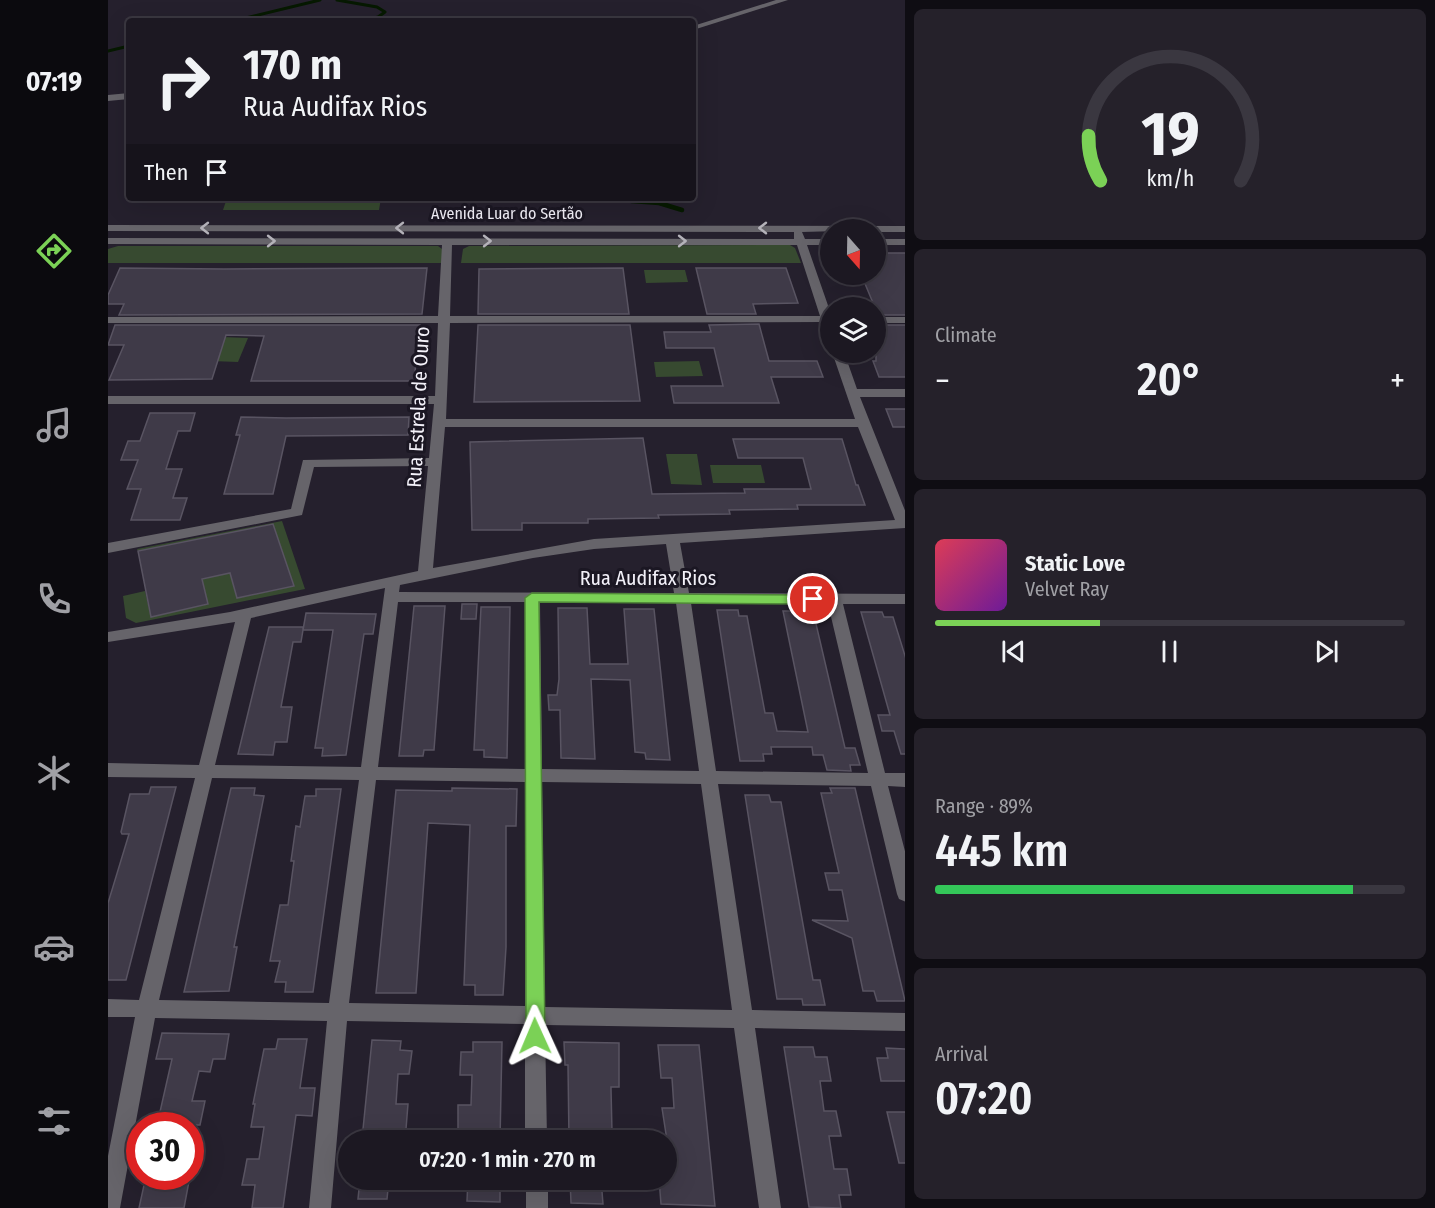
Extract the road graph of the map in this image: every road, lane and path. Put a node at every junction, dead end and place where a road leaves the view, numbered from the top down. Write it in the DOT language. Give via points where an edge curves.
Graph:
graph roads {
  1 [pos="784,0"];
  2 [pos="696,27"];
  3 [pos="126,96"];
  4 [pos="108,98"];
  5 [pos="108,228"];
  6 [pos="796,228"];
  7 [pos="905,229"];
  8 [pos="108,241"];
  9 [pos="800,241"];
  10 [pos="447,242"];
  11 [pos="820,242"];
  12 [pos="886,242"];
  13 [pos="905,242"];
  14 [pos="820,297"];
  15 [pos="443,319"];
  16 [pos="886,320"];
  17 [pos="905,320"];
  18 [pos="108,321"];
  19 [pos="820,323"];
  20 [pos="842,363"];
  21 [pos="852,393"];
  22 [pos="905,393"];
  23 [pos="108,400"];
  24 [pos="441,400"];
  25 [pos="439,423"];
  26 [pos="863,423"];
  27 [pos="436,462"];
  28 [pos="904,524"];
  29 [pos="672,539"];
  30 [pos="108,548"];
  31 [pos="425,575"];
  32 [pos="392,589"];
  33 [pos="532,598"];
  34 [pos="683,599"];
  35 [pos="834,599"];
  36 [pos="905,599"];
  37 [pos="244,614"];
  38 [pos="108,637"];
  39 [pos="108,770"];
  40 [pos="207,770"];
  41 [pos="367,772"];
  42 [pos="532,775"];
  43 [pos="708,777"];
  44 [pos="876,779"];
  45 [pos="905,780"];
  46 [pos="905,890"];
  47 [pos="108,1008"];
  48 [pos="147,1009"];
  49 [pos="338,1012"];
  50 [pos="535,1016"];
  51 [pos="742,1019"];
  52 [pos="905,1022"];
  53 [pos="536,1130"];
  54 [pos="537,1190"];
  55 [pos="109,1208"];
  56 [pos="320,1208"];
  57 [pos="537,1208"];
  58 [pos="770,1208"];
  1 -- 2 [label="street"];
  3 -- 4 [label="street"];
  6 -- 5 [label="street, Avenida Luar do Sertão, one-way"];
  6 -- 7 [label="street, Avenida Luar do Sertão"];
  6 -- 9 [label="street"];
  8 -- 10 [label="street, Avenida Luar do Sertão, one-way"];
  10 -- 9 [label="street, Avenida Luar do Sertão, one-way"];
  9 -- 11 [label="street, Avenida Luar do Sertão"];
  9 -- 14 [label="street"];
  10 -- 15 [label="street, Rua Estrela de Ouro"];
  12 -- 13 [label="street"];
  15 -- 18 [label="street"];
  15 -- 19 [label="street"];
  15 -- 24 [label="street, Rua Estrela de Ouro"];
  16 -- 17 [label="street"];
  20 -- 21 [label="street"];
  21 -- 22 [label="street"];
  21 -- 26 [label="street"];
  23 -- 24 [label="street"];
  24 -- 25 [label="street, Rua Estrela de Ouro"];
  25 -- 26 [label="street"];
  25 -- 27 [label="street, Rua Estrela de Ouro"];
  26 -- 28 [label="street"];
  27 -- 30 [label="street" via="308,463 297,512"];
  27 -- 31 [label="street, Rua Estrela de Ouro"];
  28 -- 29 [label="street"];
  29 -- 31 [label="street" via="552,549"];
  29 -- 34 [label="street"];
  31 -- 32 [label="street"];
  32 -- 33 [label="street, Rua Audifax Rios"];
  32 -- 37 [label="street"];
  32 -- 41 [label="street"];
  33 -- 34 [label="street, Rua Audifax Rios"];
  33 -- 42 [label="street"];
  34 -- 35 [label="street, Rua Audifax Rios"];
  34 -- 43 [label="street"];
  35 -- 36 [label="street, Rua Audifax Rios"];
  35 -- 44 [label="street"];
  37 -- 38 [label="street"];
  37 -- 40 [label="street"];
  39 -- 40 [label="street"];
  40 -- 41 [label="street"];
  40 -- 48 [label="street"];
  41 -- 42 [label="street"];
  41 -- 49 [label="street"];
  42 -- 43 [label="street"];
  42 -- 50 [label="street"];
  43 -- 44 [label="street"];
  43 -- 51 [label="street"];
  44 -- 45 [label="street"];
  44 -- 46 [label="street"];
  47 -- 48 [label="street"];
  48 -- 49 [label="street"];
  48 -- 55 [label="street"];
  49 -- 50 [label="street"];
  49 -- 56 [label="street"];
  50 -- 51 [label="street"];
  50 -- 53 [label="street"];
  51 -- 52 [label="street"];
  51 -- 58 [label="street"];
  54 -- 57 [label="street"];
}
